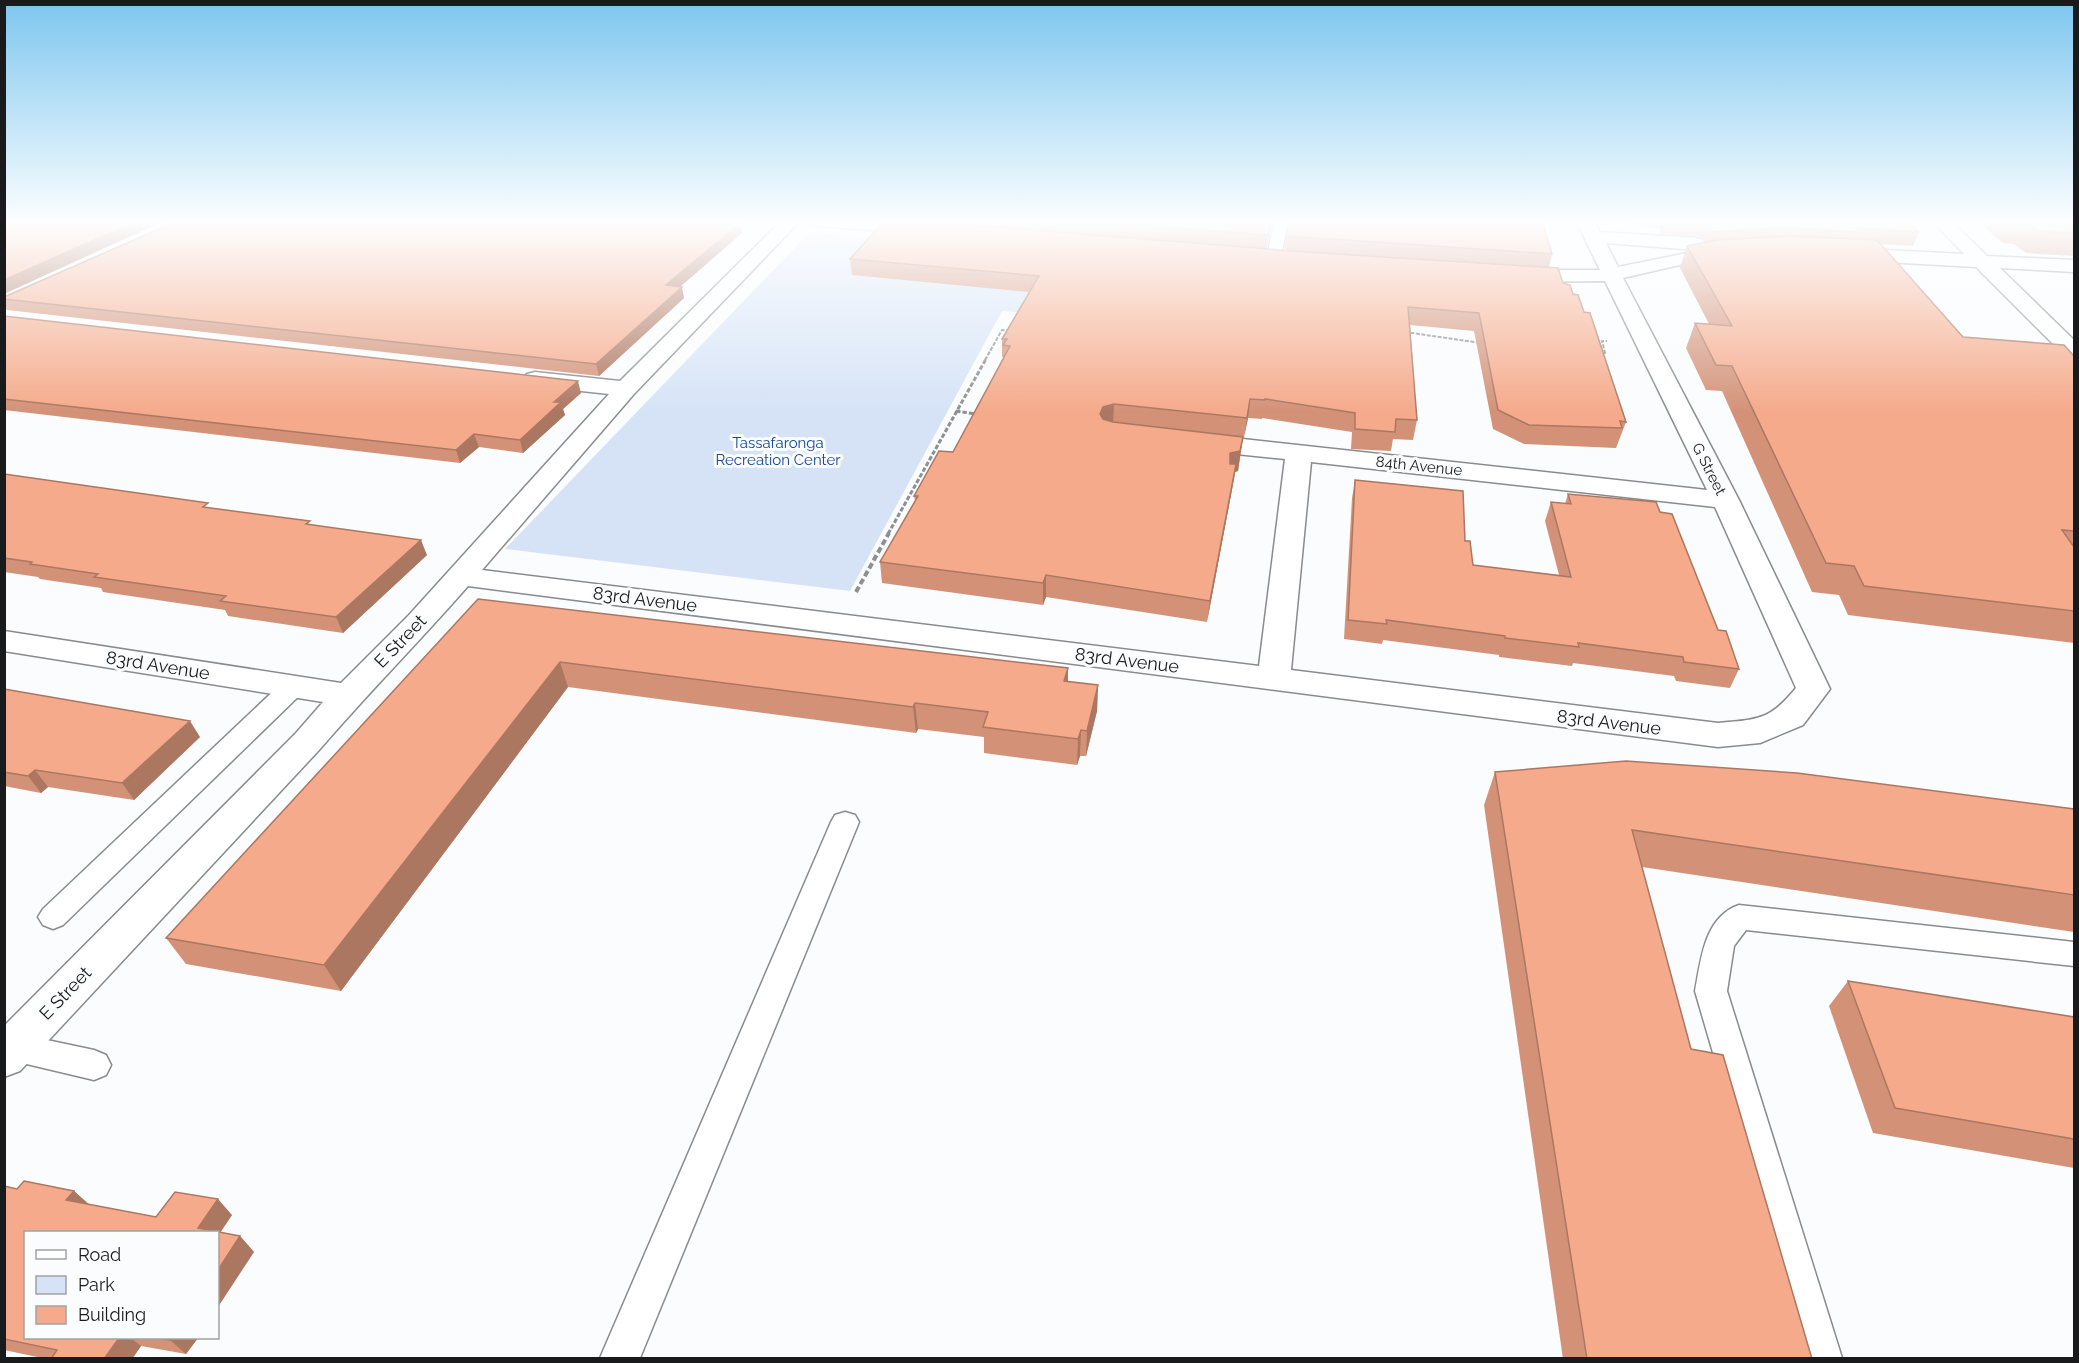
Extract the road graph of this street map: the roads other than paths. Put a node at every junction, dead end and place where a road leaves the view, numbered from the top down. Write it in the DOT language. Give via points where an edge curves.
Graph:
graph roads {
  1 [pos="729,285"];
  2 [pos="1617,285"];
  3 [pos="2007,285"];
  4 [pos="2074,352"];
  5 [pos="516,377"];
  6 [pos="626,389"];
  7 [pos="1169,438"];
  8 [pos="1299,453"];
  9 [pos="1725,500"];
  10 [pos="460,576"];
  11 [pos="4,641"];
  12 [pos="1274,679"];
  13 [pos="293,687"];
  14 [pos="348,695"];
  15 [pos="1791,717"];
  16 [pos="845,822"];
  17 [pos="53,917"];
  18 [pos="2074,954"];
  19 [pos="9,1052"];
  20 [pos="94,1065"];
  21 [pos="620,1359"];
  22 [pos="1822,1359"];
  1 -- 6 [label="street, E Street"];
  2 -- 9 [label="street, G Street"];
  3 -- 4 [label="street"];
  5 -- 6 [label="street"];
  6 -- 10 [label="street, E Street"];
  7 -- 8 [label="street, 84th Avenue"];
  8 -- 9 [label="street, 84th Avenue"];
  8 -- 12 [label="street"];
  9 -- 15 [label="street, G Street" via="1813,688"];
  10 -- 12 [label="street, 83rd Avenue"];
  10 -- 14 [label="street, E Street"];
  11 -- 13 [label="street, 83rd Avenue"];
  12 -- 15 [label="street, 83rd Avenue" via="1718,735 1760,731"];
  13 -- 14 [label="street, 83rd Avenue"];
  13 -- 17 [label="lane"];
  14 -- 19 [label="street, E Street"];
  16 -- 21 [label="lane"];
  18 -- 22 [label="lane" via="1739,917 1719,943 1711,991"];
  19 -- 20 [label="lane"];
}
